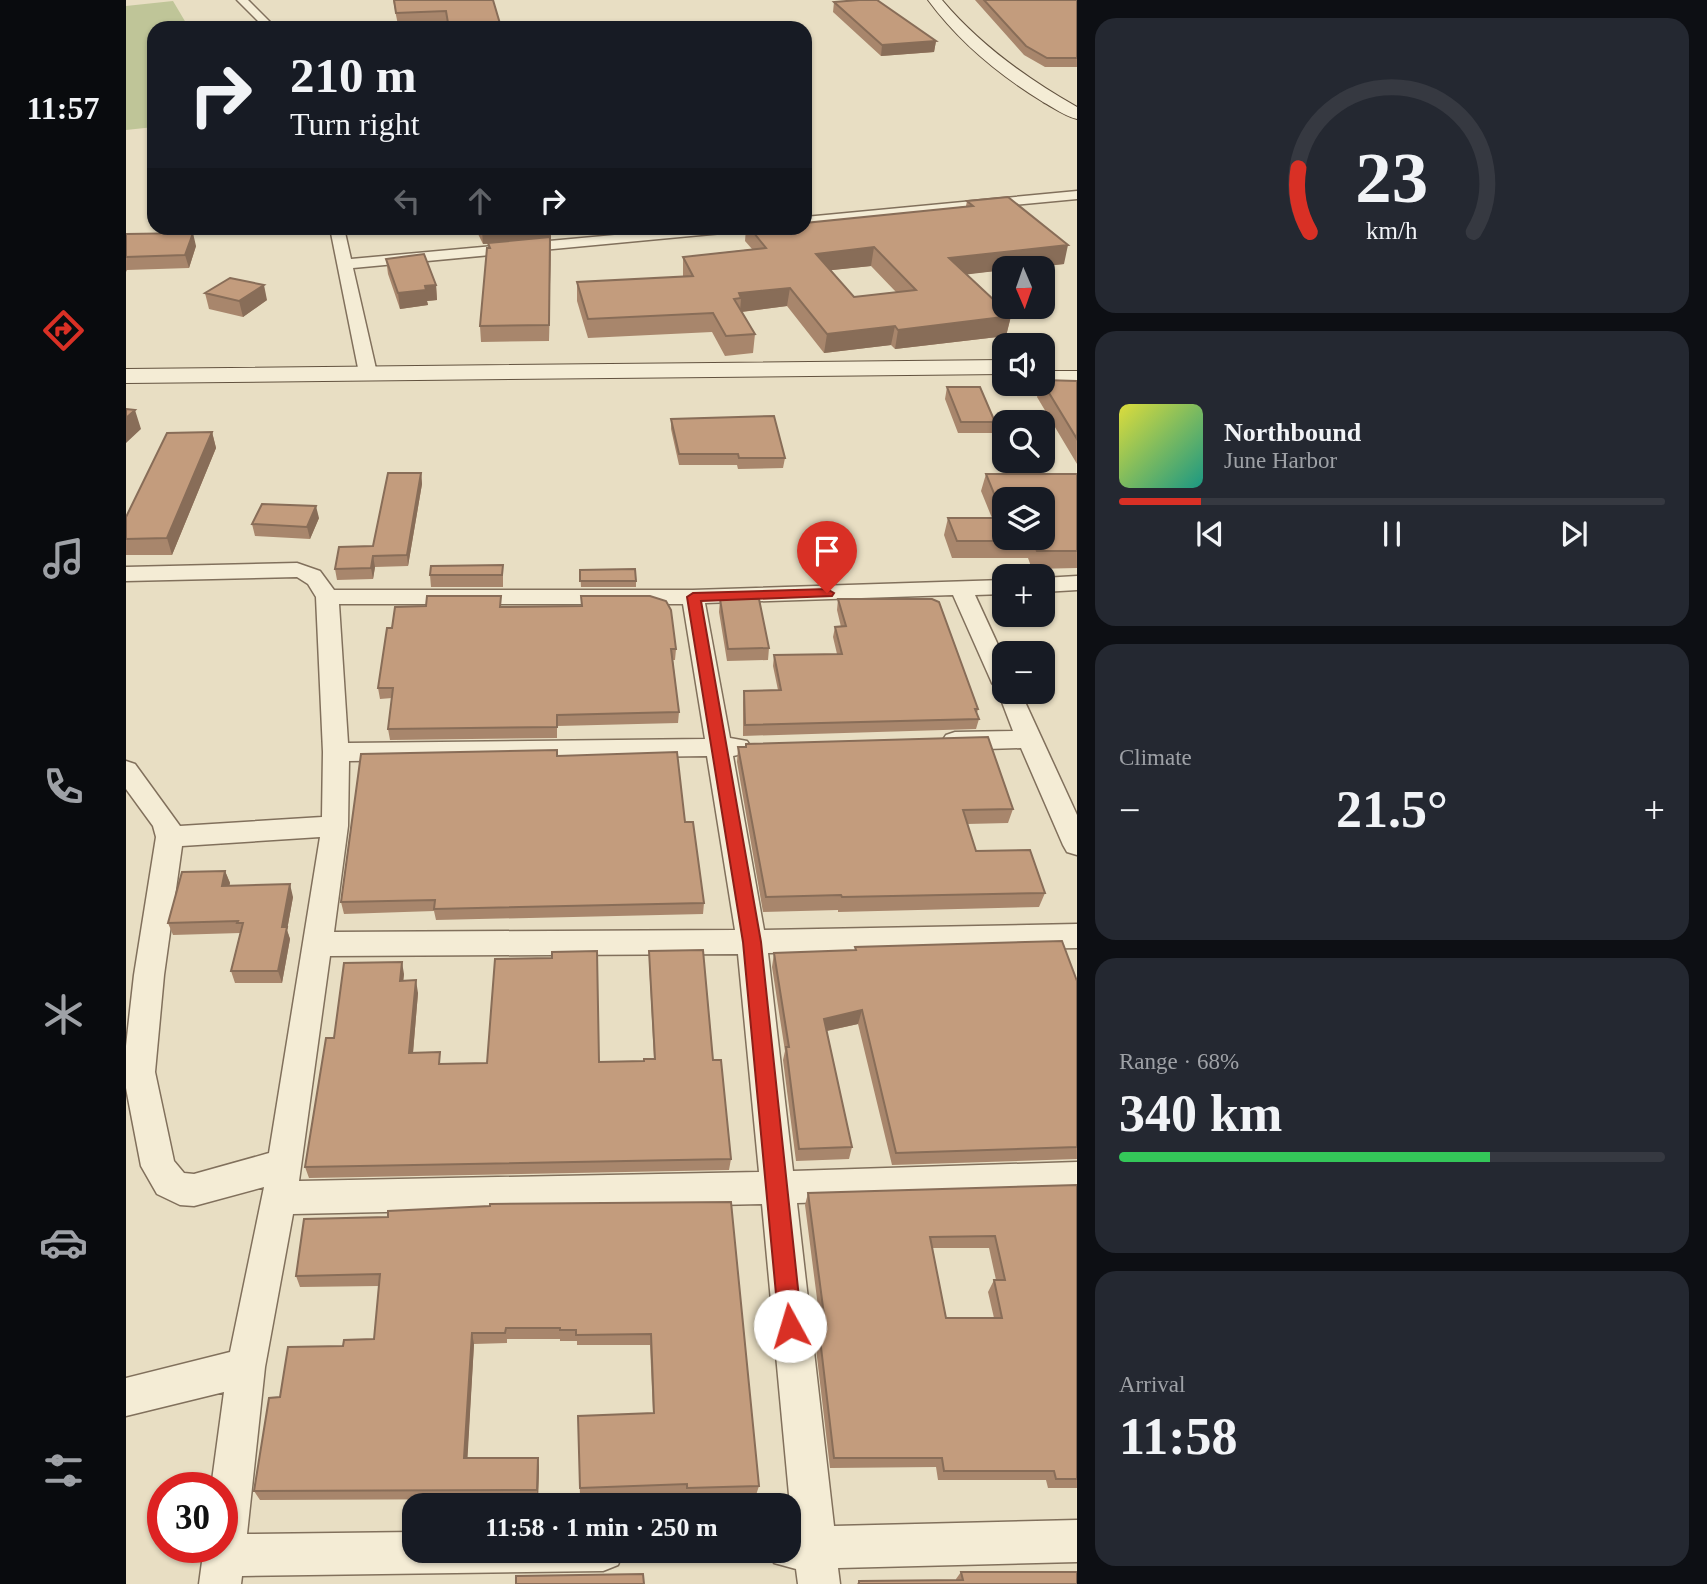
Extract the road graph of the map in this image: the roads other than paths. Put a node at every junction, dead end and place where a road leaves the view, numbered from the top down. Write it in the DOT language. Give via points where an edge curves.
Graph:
graph roads {
  1 [pos="242,0"];
  2 [pos="935,0"];
  3 [pos="951,0"];
  4 [pos="264,21"];
  5 [pos="1048,98"];
  6 [pos="1071,99"];
  7 [pos="1077,114"];
  8 [pos="1077,195"];
  9 [pos="812,220"];
  10 [pos="339,235"];
  11 [pos="658,235"];
  12 [pos="346,264"];
  13 [pos="992,367"];
  14 [pos="1055,367"];
  15 [pos="1077,367"];
  16 [pos="368,373"];
  17 [pos="126,376"];
  18 [pos="1055,378"];
  19 [pos="1077,378"];
  20 [pos="992,379"];
  21 [pos="126,387"];
  22 [pos="126,574"];
  23 [pos="1077,583"];
  24 [pos="1055,584"];
  25 [pos="992,588"];
  26 [pos="961,590"];
  27 [pos="327,597"];
  28 [pos="693,597"];
  29 [pos="992,657"];
  30 [pos="1014,704"];
  31 [pos="1031,739"];
  32 [pos="936,742"];
  33 [pos="761,747"];
  34 [pos="720,748"];
  35 [pos="336,752"];
  36 [pos="126,770"];
  37 [pos="335,826"];
  38 [pos="170,837"];
  39 [pos="1077,845"];
  40 [pos="1077,936"];
  41 [pos="752,942"];
  42 [pos="317,944"];
  43 [pos="284,1165"];
  44 [pos="1077,1178"];
  45 [pos="775,1188"];
  46 [pos="279,1198"];
  47 [pos="246,1367"];
  48 [pos="126,1398"];
  49 [pos="1077,1541"];
  50 [pos="402,1560"];
  51 [pos="808,1560"];
  52 [pos="222,1569"];
  1 -- 4 [label="street"];
  2 -- 5 [label="main road" via="993,63"];
  3 -- 6 [label="main road" via="995,50"];
  5 -- 6 [label="main road"];
  5 -- 7 [label="main road"];
  8 -- 9 [label="street"];
  10 -- 12 [label="street"];
  11 -- 12 [label="street"];
  12 -- 16 [label="street"];
  13 -- 16 [label="main road"];
  14 -- 15 [label="main road"];
  16 -- 17 [label="main road"];
  18 -- 19 [label="main road"];
  20 -- 21 [label="main road"];
  22 -- 27 [label="street" via="297,570 316,577"];
  23 -- 24 [label="street"];
  25 -- 26 [label="street"];
  26 -- 28 [label="street"];
  26 -- 29 [label="street"];
  27 -- 28 [label="street"];
  27 -- 35 [label="street"];
  28 -- 34 [label="street"];
  30 -- 31 [label="street"];
  31 -- 32 [label="street"];
  31 -- 39 [label="street"];
  33 -- 34 [label="street"];
  34 -- 35 [label="street"];
  34 -- 41 [label="street"];
  35 -- 37 [label="street"];
  36 -- 38 [label="street" via="166,823"];
  37 -- 38 [label="street"];
  37 -- 42 [label="street"];
  38 -- 43 [label="street" via="139,1072 158,1166 169,1184 194,1190"];
  40 -- 41 [label="street"];
  41 -- 42 [label="street"];
  41 -- 45 [label="street"];
  42 -- 43 [label="street"];
  43 -- 46 [label="street"];
  44 -- 45 [label="street"];
  45 -- 46 [label="street"];
  45 -- 51 [label="street"];
  46 -- 47 [label="street"];
  47 -- 48 [label="street"];
  47 -- 52 [label="street"];
  49 -- 51 [label="street"];
  50 -- 52 [label="street"];
}
